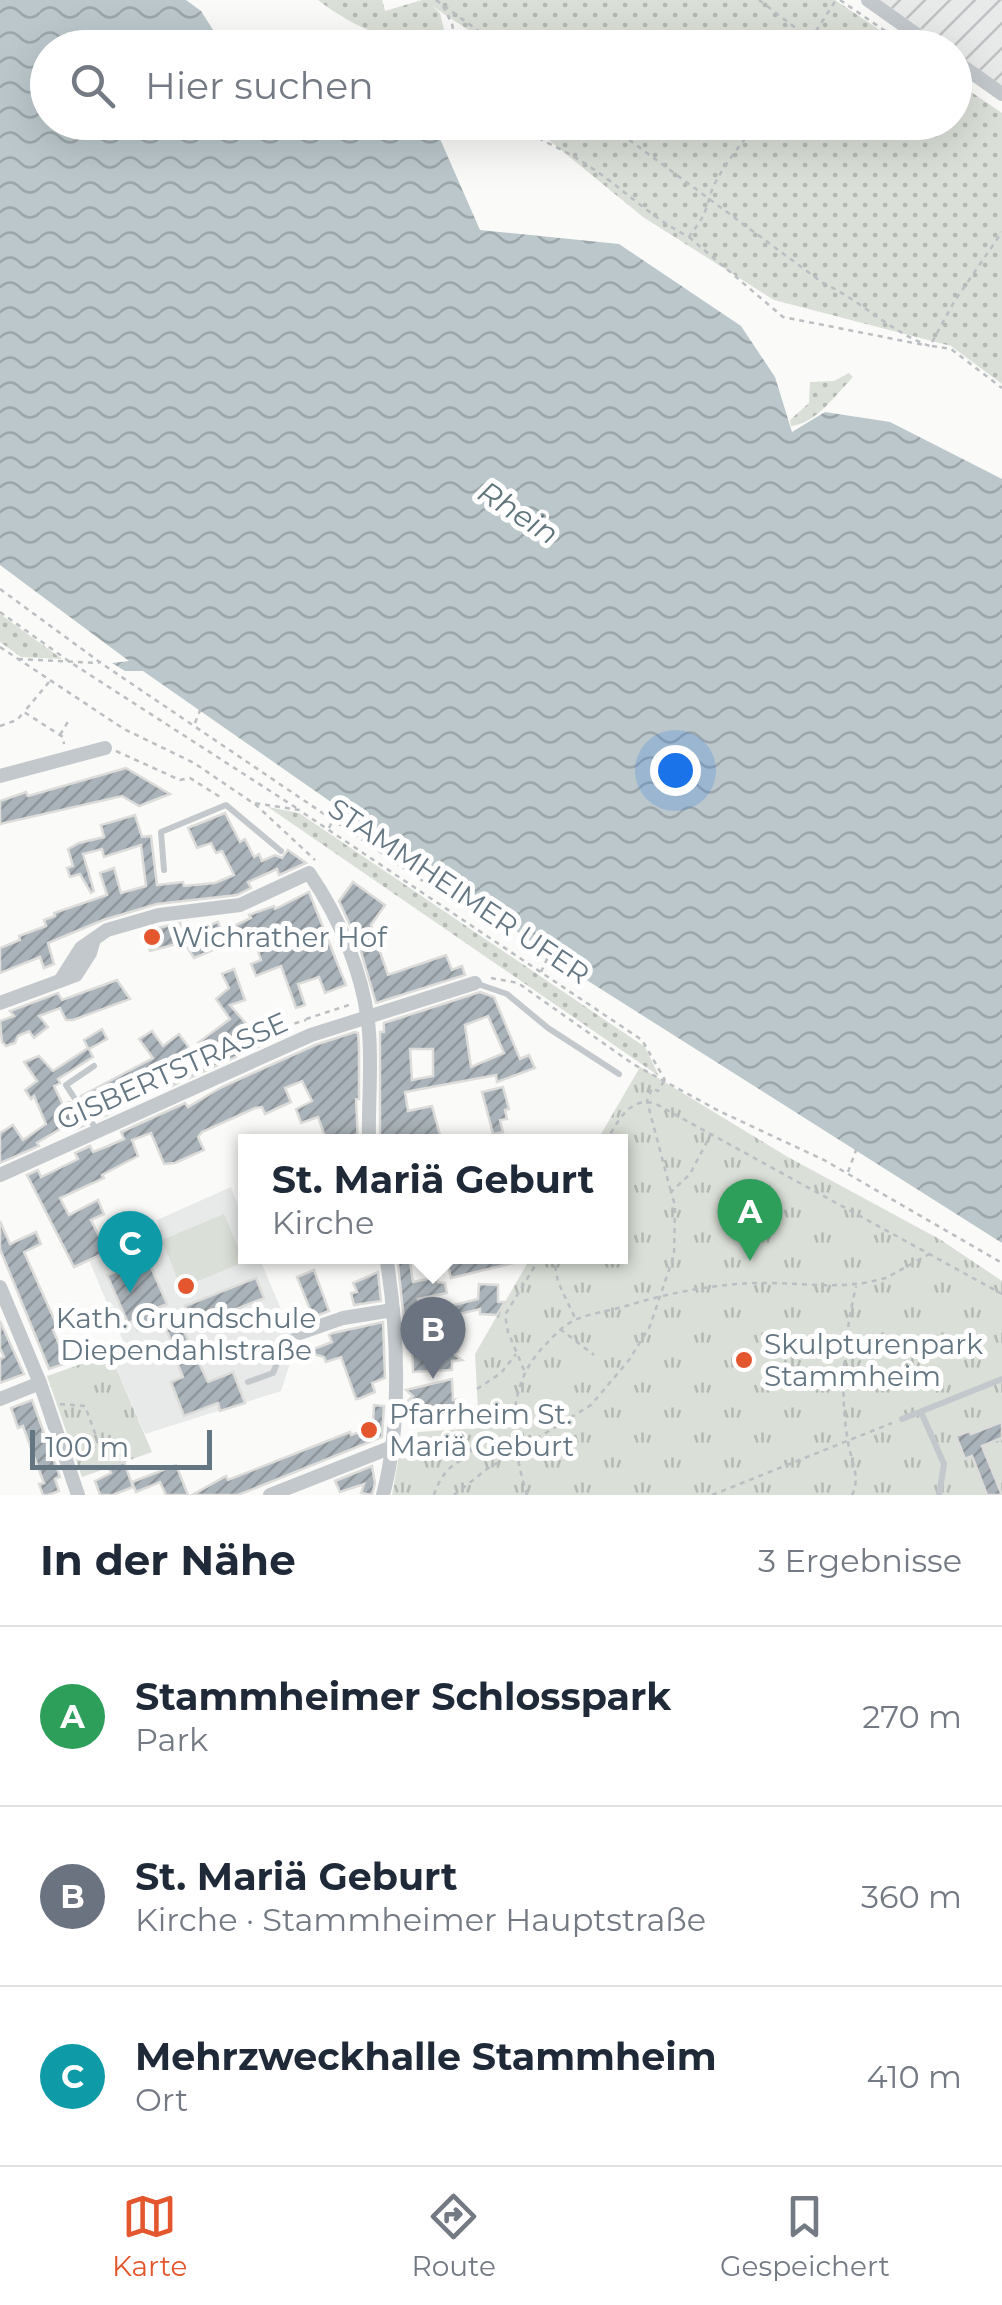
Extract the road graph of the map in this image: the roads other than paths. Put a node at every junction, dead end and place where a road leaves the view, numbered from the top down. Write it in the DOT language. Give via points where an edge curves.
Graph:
graph roads {
  1 [pos="868,0"];
  2 [pos="910,30"];
  3 [pos="972,73"];
  4 [pos="1002,94"];
  5 [pos="105,748"];
  6 [pos="0,776"];
  7 [pos="281,852"];
  8 [pos="164,870"];
  9 [pos="475,982"];
  10 [pos="0,1002"];
  11 [pos="367,1018"];
  12 [pos="94,1066"];
  13 [pos="619,1074"];
  14 [pos="75,1099"];
  15 [pos="88,1116"];
  16 [pos="98,1132"];
  17 [pos="369,1134"];
  18 [pos="0,1176"];
  19 [pos="387,1264"];
  20 [pos="0,1287"];
  21 [pos="393,1310"];
  22 [pos="300,1333"];
  23 [pos="1002,1380"];
  24 [pos="248,1382"];
  25 [pos="40,1383"];
  26 [pos="0,1399"];
  27 [pos="922,1412"];
  28 [pos="902,1420"];
  29 [pos="392,1447"];
  30 [pos="78,1495"];
  31 [pos="270,1495"];
  32 [pos="383,1495"];
  33 [pos="939,1495"];
  1 -- 2 [label="street"];
  3 -- 4 [label="street"];
  5 -- 6 [label="street"];
  7 -- 8 [label="lane" via="226,804 161,832"];
  9 -- 11 [label="street, GISBERTSTRASSE"];
  9 -- 13 [label="lane" via="507,994"];
  10 -- 11 [label="street" via="76,976 94,939 106,930 240,905 309,867 344,938"];
  11 -- 16 [label="street, GISBERTSTRASSE" via="311,1035"];
  11 -- 17 [label="street"];
  12 -- 14 [label="lane" via="66,1085"];
  15 -- 16 [label="lane"];
  16 -- 18 [label="street, GISBERTSTRASSE"];
  19 -- 21 [label="street"];
  20 -- 25 [label="street"];
  21 -- 22 [label="street"];
  21 -- 29 [label="street"];
  22 -- 24 [label="lane" via="287,1339 273,1373"];
  23 -- 27 [label="lane"];
  25 -- 26 [label="street"];
  25 -- 30 [label="street"];
  27 -- 28 [label="lane"];
  27 -- 33 [label="lane" via="944,1464"];
  29 -- 31 [label="street"];
  29 -- 32 [label="street"];
}
